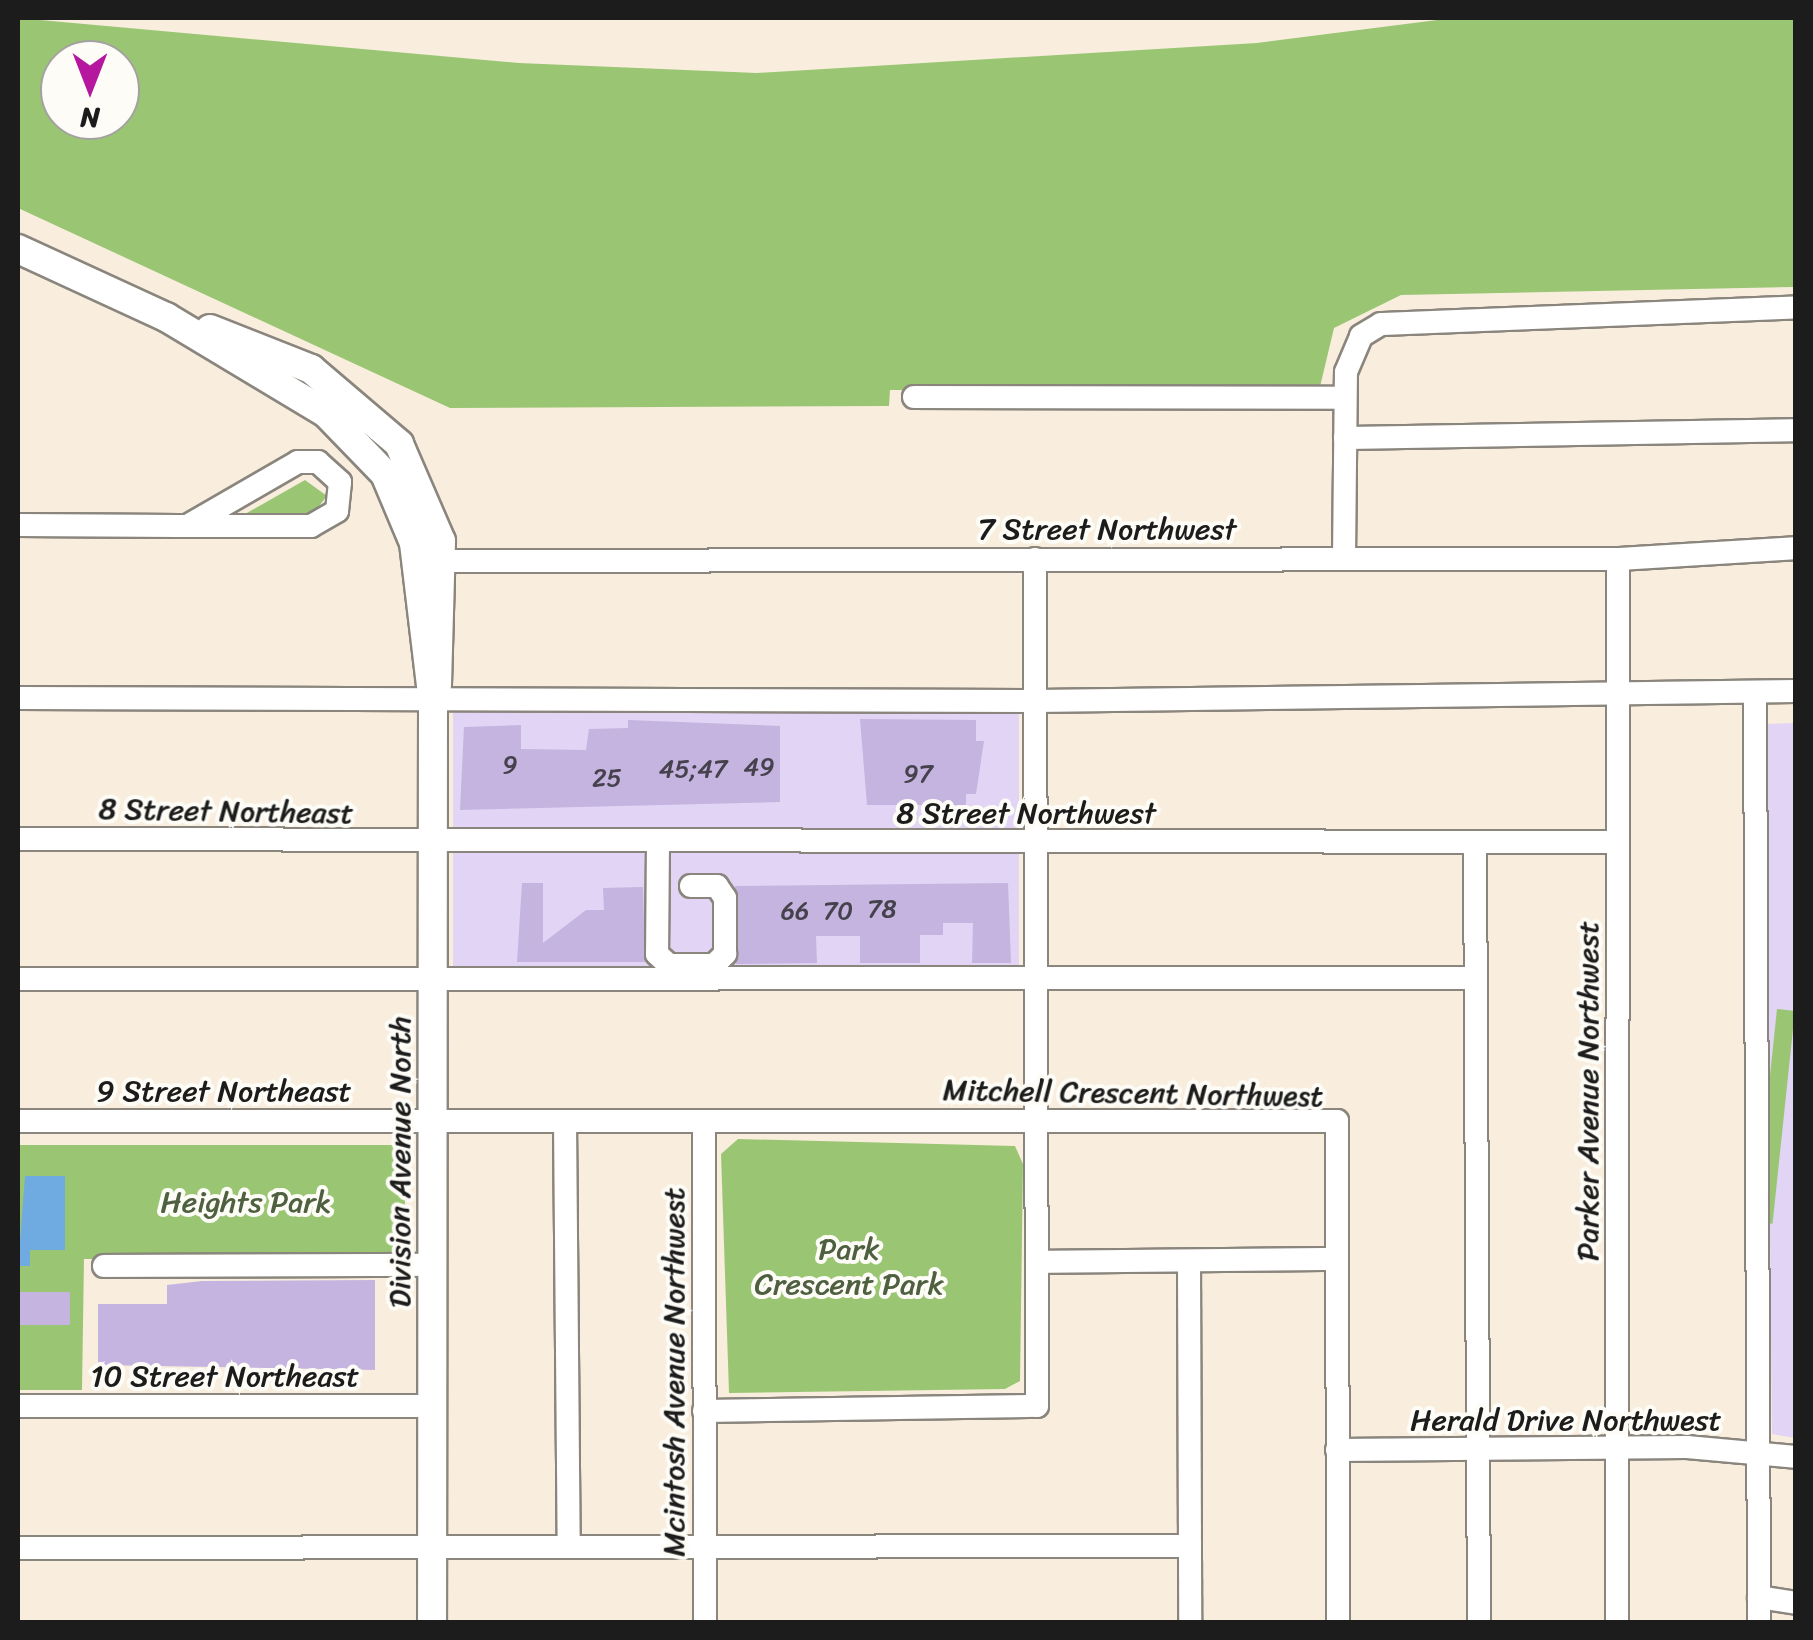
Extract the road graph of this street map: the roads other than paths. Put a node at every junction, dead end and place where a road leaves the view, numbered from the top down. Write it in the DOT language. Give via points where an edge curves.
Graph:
graph roads {
  1 [pos="18,248"];
  2 [pos="1796,307"];
  3 [pos="914,398"];
  4 [pos="1345,398"];
  5 [pos="1796,430"];
  6 [pos="1345,438"];
  7 [pos="18,525"];
  8 [pos="188,526"];
  9 [pos="1796,548"];
  10 [pos="1344,559"];
  11 [pos="1618,559"];
  12 [pos="1036,560"];
  13 [pos="430,561"];
  14 [pos="1796,691"];
  15 [pos="1618,694"];
  16 [pos="1755,694"];
  17 [pos="18,698"];
  18 [pos="1036,701"];
  19 [pos="434,702"];
  20 [pos="18,838"];
  21 [pos="1037,842"];
  22 [pos="1474,842"];
  23 [pos="1618,842"];
  24 [pos="434,843"];
  25 [pos="658,843"];
  26 [pos="691,886"];
  27 [pos="18,978"];
  28 [pos="1038,978"];
  29 [pos="1475,978"];
  30 [pos="434,979"];
  31 [pos="18,1120"];
  32 [pos="431,1121"];
  33 [pos="565,1121"];
  34 [pos="704,1121"];
  35 [pos="1038,1121"];
  36 [pos="1337,1259"];
  37 [pos="1038,1262"];
  38 [pos="1189,1262"];
  39 [pos="433,1265"];
  40 [pos="104,1266"];
  41 [pos="18,1406"];
  42 [pos="432,1406"];
  43 [pos="704,1411"];
  44 [pos="1618,1448"];
  45 [pos="1337,1450"];
  46 [pos="1478,1450"];
  47 [pos="1758,1452"];
  48 [pos="1796,1456"];
  49 [pos="1190,1546"];
  50 [pos="432,1547"];
  51 [pos="568,1547"];
  52 [pos="704,1547"];
  53 [pos="18,1548"];
  54 [pos="1759,1596"];
  55 [pos="1796,1603"];
  56 [pos="432,1622"];
  57 [pos="705,1622"];
  58 [pos="1190,1622"];
  59 [pos="1338,1622"];
  60 [pos="1478,1622"];
  61 [pos="1617,1622"];
  62 [pos="1759,1622"];
  1 -- 13 [label="main road, Division Avenue North" via="166,317 281,354 337,386 399,444"];
  2 -- 4 [label="street" via="1394,322 1350,352"];
  3 -- 4 [label="street"];
  4 -- 6 [label="street"];
  5 -- 6 [label="street"];
  6 -- 10 [label="street"];
  7 -- 8 [label="street"];
  8 -- 8 [label="street" via="321,524 341,502 340,482 318,462 298,462"];
  9 -- 11 [label="street, 7 Street Northwest"];
  10 -- 11 [label="street, 7 Street Northwest"];
  10 -- 12 [label="street, 7 Street Northwest"];
  11 -- 15 [label="street, Parker Avenue Northwest"];
  12 -- 13 [label="street, 7 Street Northwest"];
  12 -- 18 [label="street"];
  13 -- 19 [label="main road, Division Avenue North" via="445,644"];
  14 -- 16 [label="street"];
  15 -- 16 [label="street"];
  15 -- 18 [label="street"];
  15 -- 23 [label="street, Parker Avenue Northwest"];
  16 -- 47 [label="street"];
  17 -- 19 [label="street"];
  18 -- 19 [label="street"];
  18 -- 21 [label="street"];
  19 -- 24 [label="main road, Division Avenue North"];
  20 -- 24 [label="street, 8 Street Northeast"];
  21 -- 22 [label="street, 8 Street Northwest"];
  21 -- 25 [label="street, 8 Street Northwest"];
  21 -- 28 [label="street"];
  22 -- 23 [label="street, 8 Street Northwest"];
  22 -- 29 [label="street"];
  23 -- 44 [label="street, Parker Avenue Northwest"];
  24 -- 25 [label="street, 8 Street Northwest"];
  24 -- 30 [label="main road, Division Avenue North"];
  25 -- 26 [label="street" via="658,954 669,965 714,965 726,954 725,898 716,886"];
  27 -- 30 [label="street"];
  28 -- 29 [label="street"];
  28 -- 30 [label="street"];
  28 -- 35 [label="street"];
  29 -- 46 [label="street"];
  30 -- 32 [label="main road, Division Avenue North"];
  31 -- 32 [label="street, 9 Street Northeast"];
  32 -- 33 [label="street, Mitchell Crescent Northwest"];
  32 -- 39 [label="main road, Division Avenue North"];
  33 -- 34 [label="street, Mitchell Crescent Northwest"];
  33 -- 51 [label="street"];
  34 -- 35 [label="street, Mitchell Crescent Northwest"];
  34 -- 43 [label="street, Mcintosh Avenue Northwest"];
  35 -- 36 [label="street, Mitchell Crescent Northwest" via="1337,1121"];
  35 -- 37 [label="street"];
  36 -- 38 [label="street"];
  36 -- 45 [label="street, Mitchell Crescent Northwest"];
  37 -- 38 [label="street"];
  37 -- 43 [label="street" via="1037,1406"];
  38 -- 49 [label="street"];
  39 -- 40 [label="street"];
  39 -- 42 [label="main road, Division Avenue North"];
  41 -- 42 [label="street, 10 Street Northeast"];
  42 -- 50 [label="main road, Division Avenue North"];
  43 -- 52 [label="street, Mcintosh Avenue Northwest"];
  44 -- 46 [label="street, Herald Drive Northwest"];
  44 -- 47 [label="street, Herald Drive Northwest"];
  44 -- 61 [label="street, Parker Avenue Northwest"];
  45 -- 46 [label="street, Herald Drive Northwest"];
  45 -- 59 [label="street, Mitchell Crescent Northwest"];
  46 -- 60 [label="street"];
  47 -- 48 [label="street, Herald Drive Northwest"];
  47 -- 54 [label="street"];
  49 -- 52 [label="street"];
  49 -- 58 [label="street"];
  50 -- 51 [label="street"];
  50 -- 53 [label="street"];
  50 -- 56 [label="main road, Division Avenue North"];
  51 -- 52 [label="street"];
  52 -- 57 [label="street, Mcintosh Avenue Northwest"];
  54 -- 55 [label="street"];
  54 -- 62 [label="street"];
}
